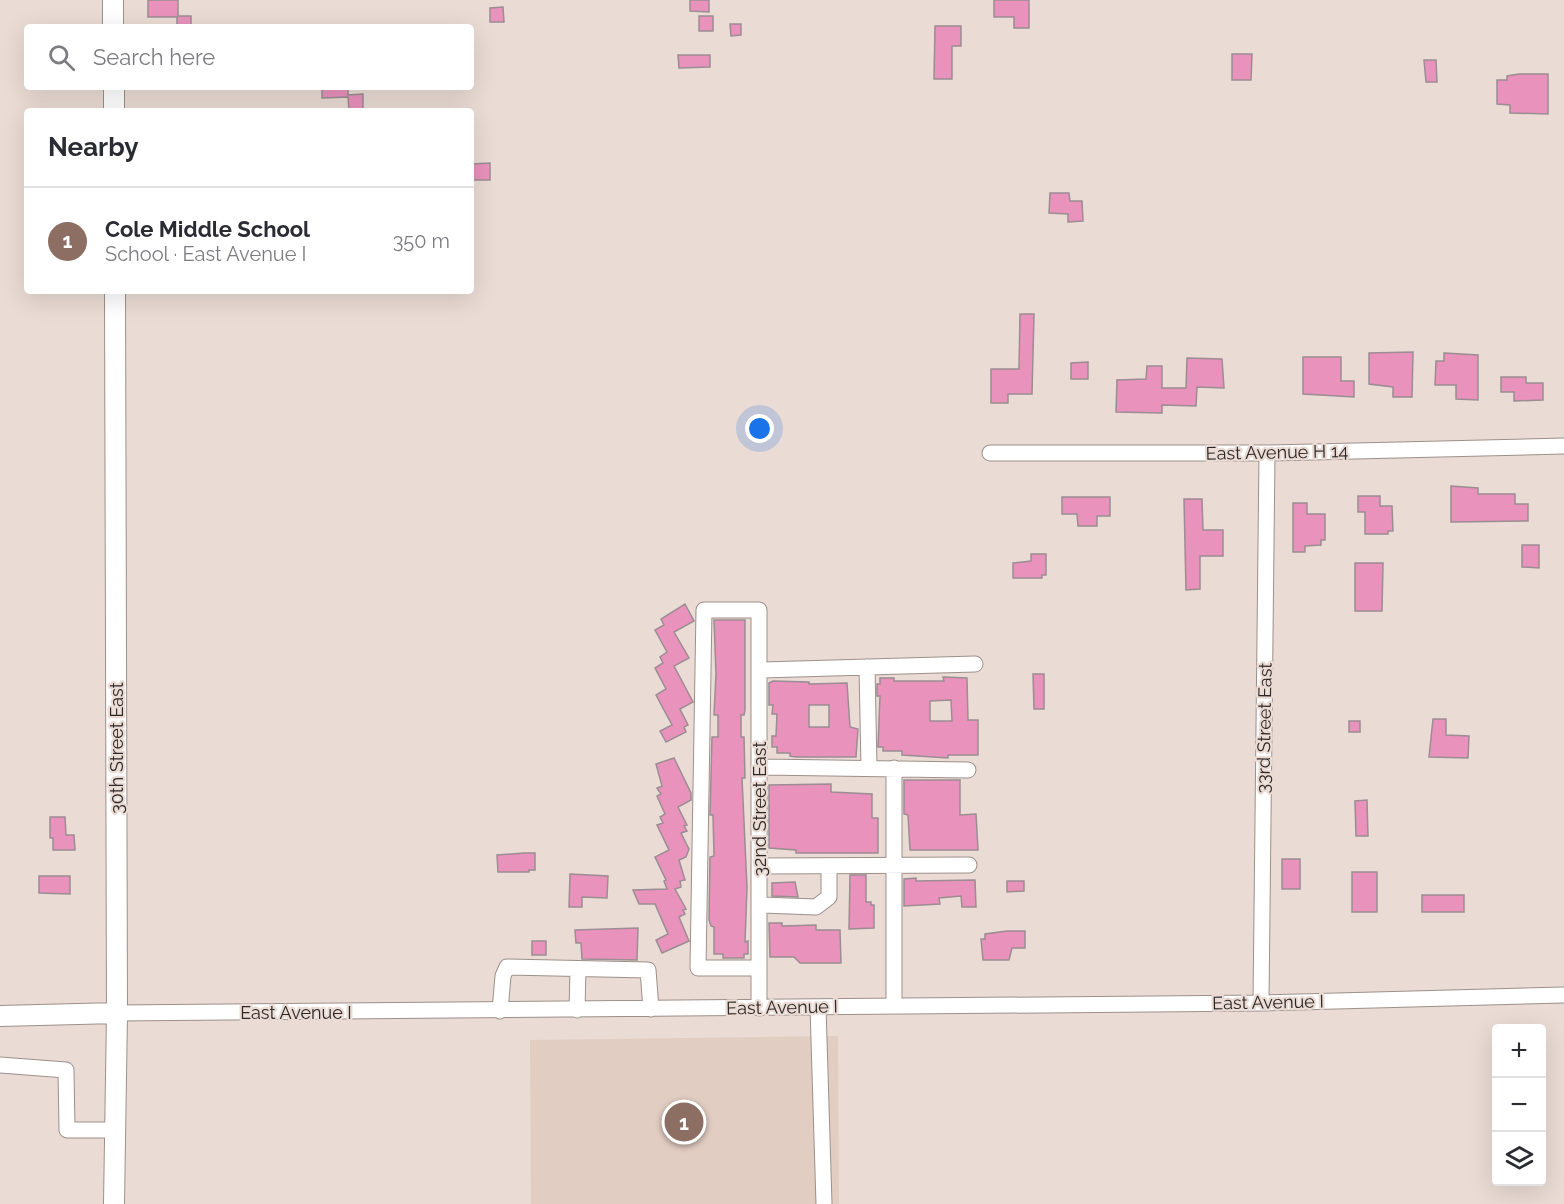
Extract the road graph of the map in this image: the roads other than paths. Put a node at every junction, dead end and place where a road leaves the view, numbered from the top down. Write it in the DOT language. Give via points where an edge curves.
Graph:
graph roads {
  1 [pos="113,0"];
  2 [pos="113,24"];
  3 [pos="114,90"];
  4 [pos="114,108"];
  5 [pos="114,294"];
  6 [pos="1564,446"];
  7 [pos="990,453"];
  8 [pos="1268,453"];
  9 [pos="975,664"];
  10 [pos="867,667"];
  11 [pos="759,670"];
  12 [pos="759,767"];
  13 [pos="869,768"];
  14 [pos="894,768"];
  15 [pos="968,770"];
  16 [pos="969,865"];
  17 [pos="759,866"];
  18 [pos="829,867"];
  19 [pos="894,867"];
  20 [pos="759,905"];
  21 [pos="759,969"];
  22 [pos="578,970"];
  23 [pos="1564,995"];
  24 [pos="1261,1003"];
  25 [pos="894,1005"];
  26 [pos="818,1007"];
  27 [pos="759,1008"];
  28 [pos="651,1009"];
  29 [pos="577,1010"];
  30 [pos="500,1011"];
  31 [pos="117,1013"];
  32 [pos="0,1016"];
  33 [pos="0,1065"];
  34 [pos="115,1130"];
  35 [pos="114,1204"];
  36 [pos="824,1204"];
  1 -- 2 [label="main road"];
  3 -- 4 [label="main road"];
  5 -- 31 [label="main road, 30th Street East"];
  6 -- 8 [label="street, East Avenue H 14"];
  7 -- 8 [label="street, East Avenue H 14"];
  8 -- 24 [label="street, 33rd Street East"];
  9 -- 10 [label="street"];
  10 -- 11 [label="street"];
  10 -- 13 [label="street"];
  11 -- 12 [label="street, 32nd Street East"];
  11 -- 21 [label="street, 32nd Street East" via="759,610 704,610 698,969"];
  12 -- 13 [label="street"];
  12 -- 17 [label="street, 32nd Street East"];
  13 -- 14 [label="street"];
  14 -- 15 [label="street"];
  14 -- 19 [label="street"];
  16 -- 19 [label="street"];
  17 -- 18 [label="street"];
  17 -- 20 [label="street, 32nd Street East"];
  18 -- 19 [label="street"];
  18 -- 20 [label="street" via="829,897 816,907"];
  19 -- 25 [label="street"];
  20 -- 21 [label="street, 32nd Street East"];
  21 -- 27 [label="street, 32nd Street East"];
  22 -- 28 [label="street" via="648,970"];
  22 -- 29 [label="street"];
  22 -- 30 [label="street" via="507,967"];
  23 -- 24 [label="street, East Avenue I"];
  24 -- 25 [label="street, East Avenue I"];
  25 -- 26 [label="street, East Avenue I"];
  26 -- 27 [label="street, East Avenue I"];
  26 -- 36 [label="street"];
  27 -- 28 [label="street, East Avenue I"];
  28 -- 29 [label="street, East Avenue I"];
  29 -- 30 [label="street, East Avenue I"];
  30 -- 31 [label="street, East Avenue I"];
  31 -- 32 [label="main road, East Avenue I"];
  31 -- 34 [label="main road, 30th Street East"];
  33 -- 34 [label="street" via="66,1070 67,1130"];
  34 -- 35 [label="main road, 30th Street East"];
}
